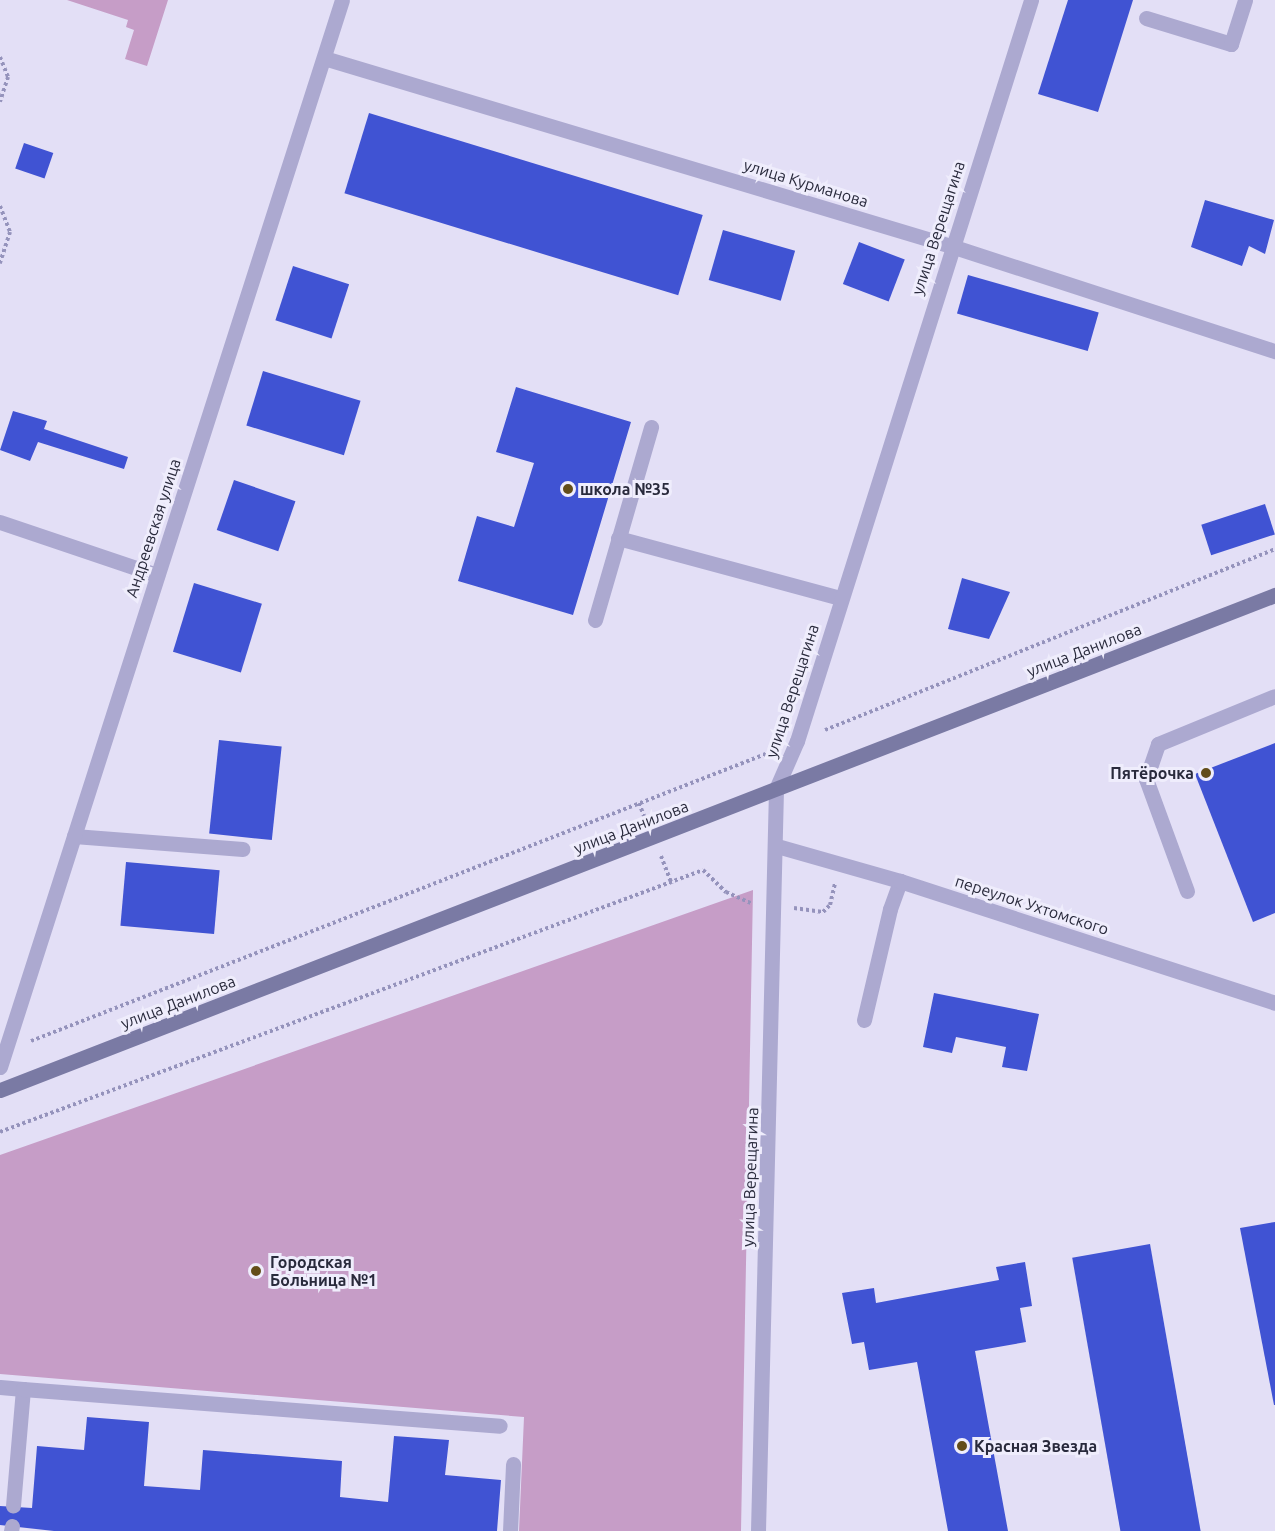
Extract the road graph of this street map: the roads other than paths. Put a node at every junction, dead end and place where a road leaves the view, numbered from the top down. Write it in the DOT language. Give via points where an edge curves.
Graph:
graph roads {
  1 [pos="342,0"];
  2 [pos="1031,0"];
  3 [pos="1245,0"];
  4 [pos="1146,18"];
  5 [pos="324,58"];
  6 [pos="951,246"];
  7 [pos="1275,351"];
  8 [pos="651,427"];
  9 [pos="0,522"];
  10 [pos="618,538"];
  11 [pos="157,575"];
  12 [pos="1275,595"];
  13 [pos="842,598"];
  14 [pos="595,620"];
  15 [pos="1275,696"];
  16 [pos="776,789"];
  17 [pos="74,836"];
  18 [pos="777,846"];
  19 [pos="242,849"];
  20 [pos="900,881"];
  21 [pos="1187,891"];
  22 [pos="1275,1003"];
  23 [pos="864,1020"];
  24 [pos="0,1035"];
  25 [pos="6,1051"];
  26 [pos="0,1067"];
  27 [pos="0,1090"];
  28 [pos="0,1387"];
  29 [pos="22,1389"];
  30 [pos="500,1426"];
  31 [pos="513,1464"];
  32 [pos="13,1506"];
  33 [pos="510,1531"];
  34 [pos="758,1531"];
  1 -- 5 [label="street, Андреевская улица"];
  2 -- 6 [label="street, улица Верещагина"];
  3 -- 4 [label="street" via="1231,44"];
  5 -- 6 [label="street, улица Курманова"];
  5 -- 11 [label="street, Андреевская улица"];
  6 -- 7 [label="street, улица Курманова"];
  6 -- 13 [label="street, улица Верещагина"];
  8 -- 10 [label="street"];
  9 -- 11 [label="street"];
  10 -- 13 [label="street"];
  10 -- 14 [label="street"];
  11 -- 17 [label="street, Андреевская улица"];
  12 -- 16 [label="main road, улица Данилова"];
  13 -- 16 [label="street, улица Верещагина" via="797,741"];
  15 -- 21 [label="street" via="1158,744 1146,780"];
  16 -- 18 [label="street, улица Верещагина"];
  16 -- 27 [label="main road, улица Данилова"];
  17 -- 19 [label="street"];
  17 -- 25 [label="street, Андреевская улица"];
  18 -- 20 [label="street, переулок Ухтомского"];
  18 -- 34 [label="street, улица Верещагина"];
  20 -- 22 [label="street, переулок Ухтомского"];
  20 -- 23 [label="street"];
  24 -- 25 [label="street"];
  25 -- 26 [label="street, Андреевская улица"];
  28 -- 29 [label="street"];
  29 -- 30 [label="street"];
  29 -- 32 [label="street"];
  31 -- 33 [label="street"];
}
